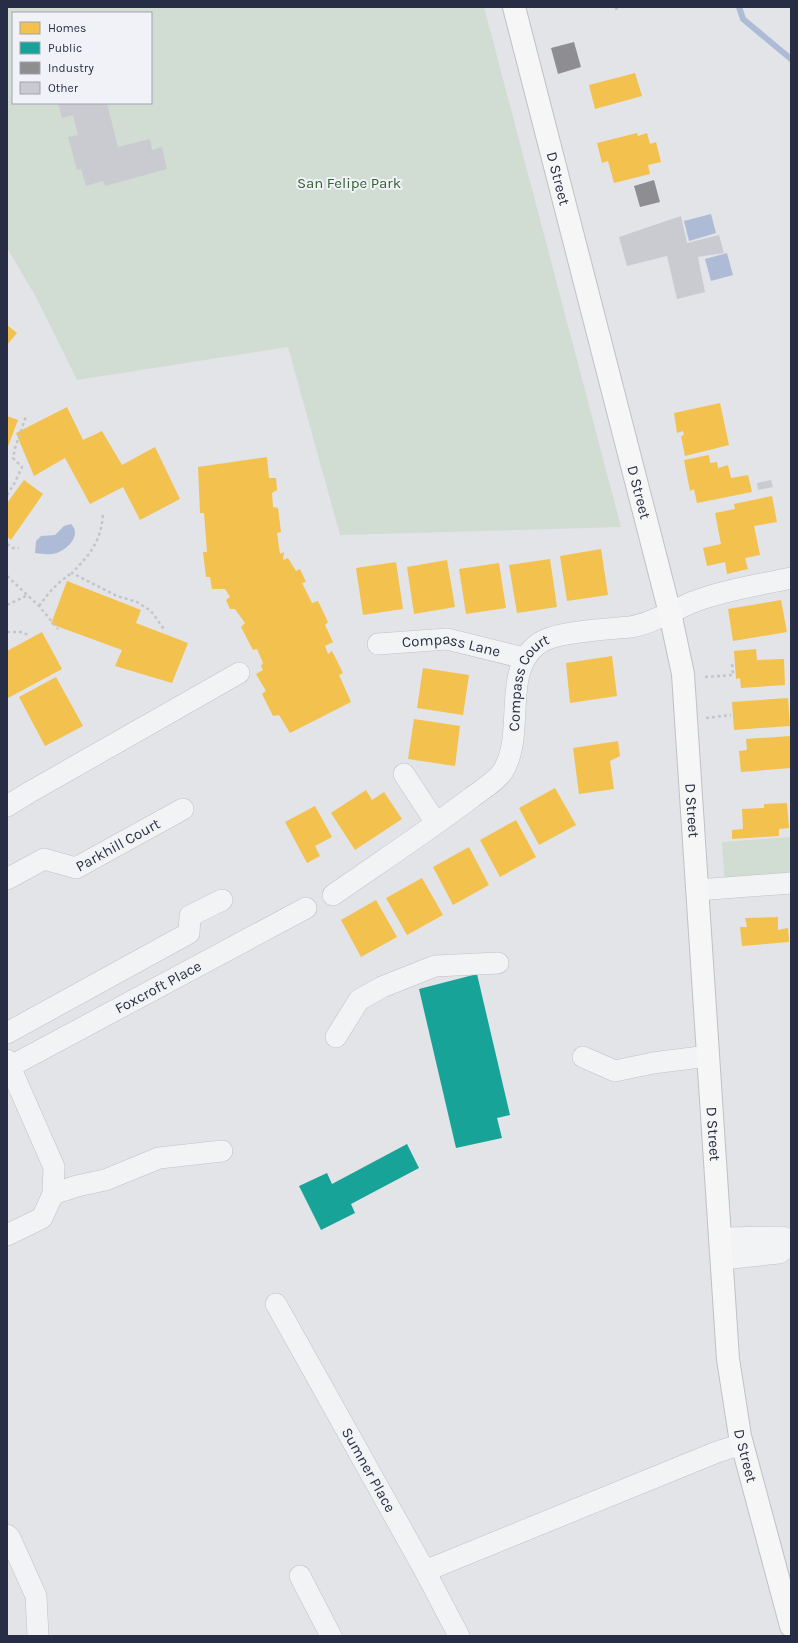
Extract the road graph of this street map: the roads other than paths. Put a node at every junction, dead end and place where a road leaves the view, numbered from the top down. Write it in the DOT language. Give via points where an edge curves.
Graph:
graph roads {
  1 [pos="514,7"];
  2 [pos="791,578"];
  3 [pos="670,613"];
  4 [pos="378,644"];
  5 [pos="524,658"];
  6 [pos="239,673"];
  7 [pos="404,774"];
  8 [pos="7,806"];
  9 [pos="183,809"];
  10 [pos="436,823"];
  11 [pos="7,879"];
  12 [pos="791,883"];
  13 [pos="698,890"];
  14 [pos="333,895"];
  15 [pos="222,900"];
  16 [pos="306,908"];
  17 [pos="498,963"];
  18 [pos="7,1033"];
  19 [pos="336,1037"];
  20 [pos="708,1056"];
  21 [pos="583,1057"];
  22 [pos="9,1063"];
  23 [pos="222,1151"];
  24 [pos="53,1194"];
  25 [pos="7,1235"];
  26 [pos="791,1243"];
  27 [pos="721,1248"];
  28 [pos="276,1304"];
  29 [pos="742,1444"];
  30 [pos="7,1535"];
  31 [pos="425,1571"];
  32 [pos="300,1576"];
  33 [pos="791,1626"];
  34 [pos="38,1636"];
  35 [pos="330,1636"];
  36 [pos="459,1636"];
  1 -- 3 [label="main road, D Street"];
  2 -- 3 [label="street, Compass Court" via="708,597"];
  3 -- 5 [label="street, Compass Court" via="633,626 583,631 553,638 538,643"];
  3 -- 13 [label="main road, D Street" via="683,674"];
  4 -- 5 [label="street, Compass Lane" via="447,639"];
  5 -- 10 [label="street, Compass Court" via="518,680 513,746 503,771"];
  6 -- 8 [label="street"];
  7 -- 10 [label="street"];
  9 -- 11 [label="street, Parkhill Court" via="76,868 44,859"];
  10 -- 14 [label="street, Compass Court"];
  12 -- 13 [label="street"];
  13 -- 20 [label="main road, D Street"];
  15 -- 18 [label="street" via="190,916 189,933"];
  16 -- 22 [label="street, Foxcroft Place"];
  17 -- 19 [label="street" via="435,966 382,987 359,1000"];
  20 -- 21 [label="street" via="653,1062 615,1071"];
  20 -- 27 [label="main road, D Street"];
  22 -- 24 [label="street" via="54,1167"];
  23 -- 24 [label="street" via="158,1158 105,1180"];
  24 -- 25 [label="street" via="42,1218"];
  26 -- 27 [label="street" via="779,1253"];
  27 -- 29 [label="main road, D Street" via="728,1359"];
  28 -- 31 [label="street, Sumner Place"];
  29 -- 31 [label="street" via="710,1454"];
  29 -- 33 [label="main road, D Street"];
  30 -- 34 [label="street" via="36,1596"];
  31 -- 36 [label="street, Sumner Place"];
  32 -- 35 [label="street"];
}
